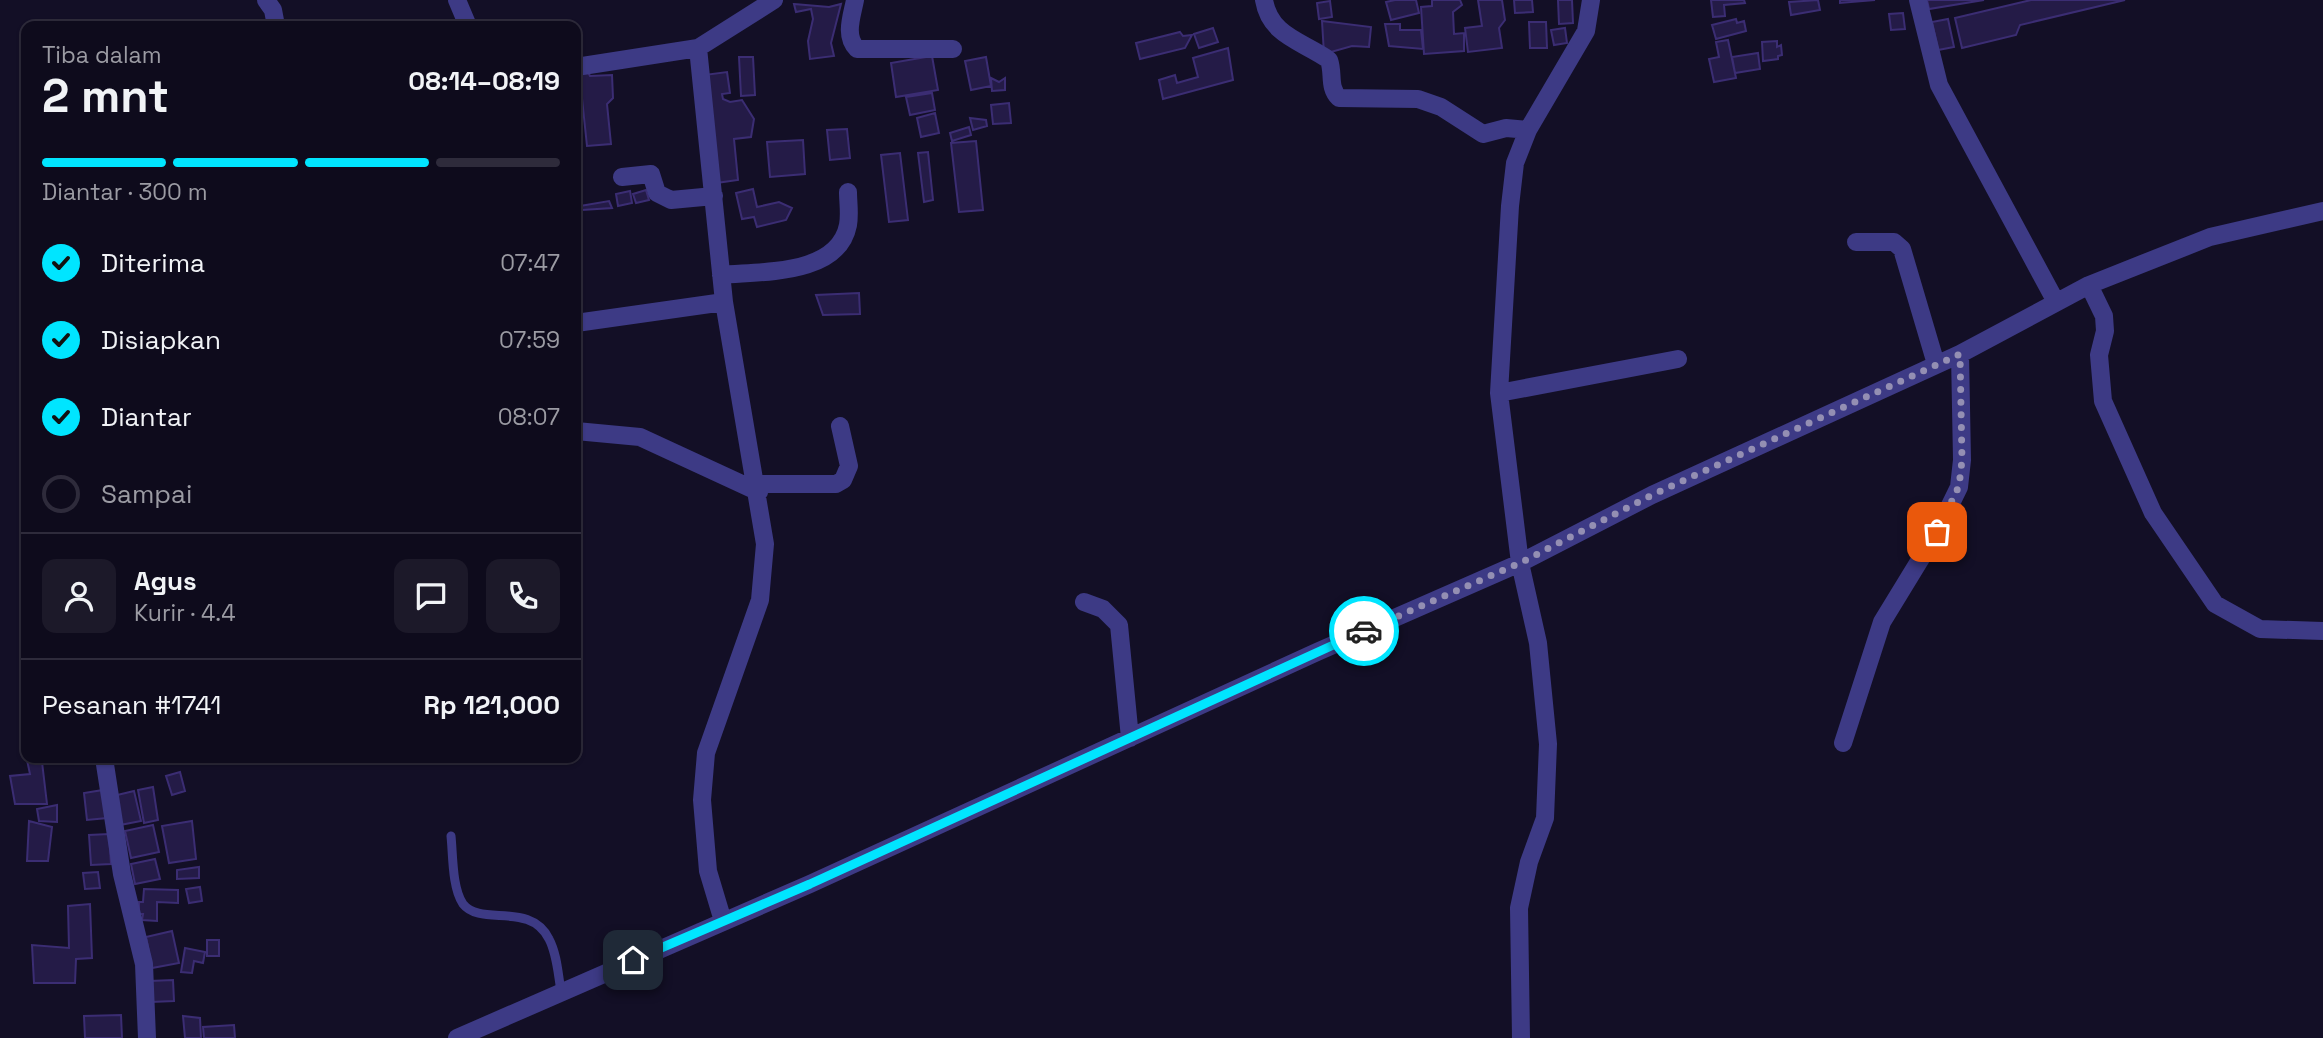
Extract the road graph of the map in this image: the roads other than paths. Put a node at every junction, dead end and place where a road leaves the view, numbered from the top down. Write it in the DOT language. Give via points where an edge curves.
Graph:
graph roads {
  1 [pos="265,0"];
  2 [pos="457,0"];
  3 [pos="774,0"];
  4 [pos="855,0"];
  5 [pos="1264,0"];
  6 [pos="1591,0"];
  7 [pos="1918,0"];
  8 [pos="275,21"];
  9 [pos="466,21"];
  10 [pos="698,48"];
  11 [pos="953,49"];
  12 [pos="581,66"];
  13 [pos="1528,130"];
  14 [pos="622,177"];
  15 [pos="848,192"];
  16 [pos="714,196"];
  17 [pos="2323,211"];
  18 [pos="1856,242"];
  19 [pos="721,275"];
  20 [pos="2089,285"];
  21 [pos="724,302"];
  22 [pos="2056,302"];
  23 [pos="581,322"];
  24 [pos="1960,354"];
  25 [pos="1678,359"];
  26 [pos="1936,364"];
  27 [pos="1499,393"];
  28 [pos="840,426"];
  29 [pos="581,431"];
  30 [pos="758,488"];
  31 [pos="1520,563"];
  32 [pos="1084,602"];
  33 [pos="2323,631"];
  34 [pos="1130,738"];
  35 [pos="1843,743"];
  36 [pos="105,763"];
  37 [pos="451,836"];
  38 [pos="723,921"];
  39 [pos="561,991"];
  40 [pos="147,1038"];
  41 [pos="457,1038"];
  42 [pos="1521,1038"];
  1 -- 8 [label="street"];
  2 -- 9 [label="street"];
  3 -- 10 [label="street"];
  4 -- 11 [label="street" via="849,33 857,49"];
  5 -- 13 [label="street" via="1266,13 1280,32 1329,60 1331,84 1339,98 1418,99 1441,107 1483,134 1506,128"];
  6 -- 13 [label="street" via="1586,31"];
  7 -- 22 [label="street" via="1939,85"];
  10 -- 12 [label="street"];
  10 -- 16 [label="street"];
  13 -- 27 [label="street" via="1516,163 1510,206"];
  14 -- 16 [label="street" via="652,174 657,193 671,200"];
  15 -- 19 [label="street" via="848,226 836,248 816,263"];
  16 -- 19 [label="street"];
  17 -- 20 [label="street" via="2210,237"];
  18 -- 26 [label="street" via="1894,242 1902,249"];
  19 -- 21 [label="street"];
  20 -- 22 [label="street"];
  20 -- 33 [label="street" via="2104,316 2099,379 2103,401 2153,513 2215,604 2260,629"];
  21 -- 23 [label="street"];
  21 -- 30 [label="street"];
  22 -- 24 [label="street"];
  24 -- 26 [label="street"];
  24 -- 35 [label="street" via="1959,486 1937,532 1882,622"];
  25 -- 27 [label="street"];
  26 -- 31 [label="street" via="1652,495"];
  27 -- 31 [label="street"];
  28 -- 30 [label="street" via="849,466 843,481"];
  29 -- 30 [label="street" via="640,437"];
  30 -- 38 [label="street" via="765,544 760,600 705,764 702,800 708,870"];
  31 -- 34 [label="street"];
  31 -- 42 [label="street" via="1538,643 1548,744 1545,818 1519,908"];
  32 -- 34 [label="street" via="1103,609 1119,625"];
  34 -- 38 [label="street"];
  36 -- 40 [label="street" via="122,874 144,964"];
  37 -- 39 [label="lane" via="459,896 465,906 480,914 510,914 534,922 549,937"];
  38 -- 39 [label="street"];
  39 -- 41 [label="street"];
}
